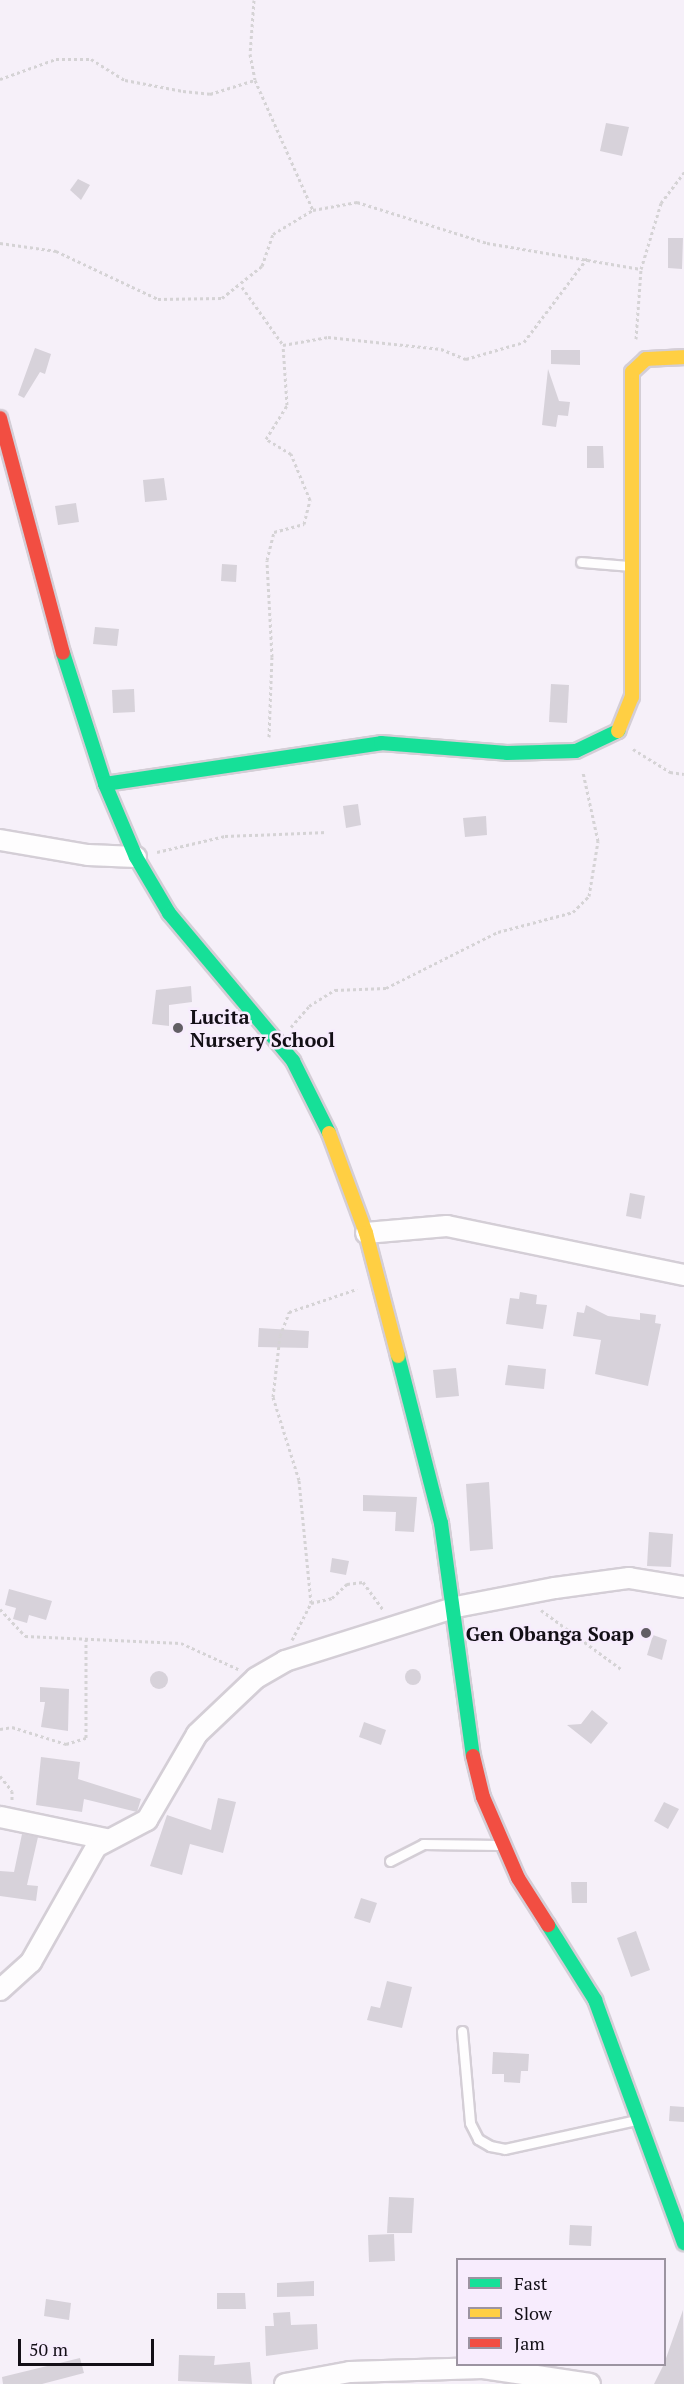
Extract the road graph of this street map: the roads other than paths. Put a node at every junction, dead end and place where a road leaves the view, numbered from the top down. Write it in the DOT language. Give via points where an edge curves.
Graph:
graph roads {
  1 [pos="684,357"];
  2 [pos="0,418"];
  3 [pos="581,562"];
  4 [pos="630,566"];
  5 [pos="105,784"];
  6 [pos="0,840"];
  7 [pos="135,857"];
  8 [pos="366,1233"];
  9 [pos="684,1275"];
  10 [pos="684,1587"];
  11 [pos="456,1607"];
  12 [pos="6,1819"];
  13 [pos="106,1839"];
  14 [pos="501,1845"];
  15 [pos="390,1861"];
  16 [pos="0,1990"];
  17 [pos="462,2031"];
  18 [pos="636,2120"];
  19 [pos="684,2242"];
  20 [pos="568,2382"];
  21 [pos="285,2384"];
  22 [pos="590,2384"];
  1 -- 4 [label="street" via="646,359 634,367"];
  2 -- 5 [label="street" via="35,561"];
  3 -- 4 [label="lane"];
  4 -- 5 [label="street" via="632,697 620,730 605,742 576,752 507,753 381,743"];
  5 -- 7 [label="street"];
  6 -- 7 [label="street" via="88,855"];
  7 -- 8 [label="street" via="169,913 279,1042 323,1115"];
  8 -- 9 [label="street" via="420,1227 477,1230"];
  8 -- 11 [label="street" via="441,1523"];
  10 -- 11 [label="street" via="629,1578"];
  11 -- 13 [label="street" via="285,1661 256,1678 197,1734 147,1820 123,1838"];
  11 -- 14 [label="street" via="471,1750"];
  12 -- 13 [label="street"];
  13 -- 16 [label="street" via="88,1858 32,1962"];
  14 -- 15 [label="lane" via="423,1844"];
  14 -- 18 [label="street" via="595,2000"];
  17 -- 18 [label="lane" via="470,2123 478,2139 490,2146 505,2149"];
  18 -- 19 [label="street"];
  20 -- 21 [label="street" via="483,2368 350,2372"];
  20 -- 22 [label="street"];
}
